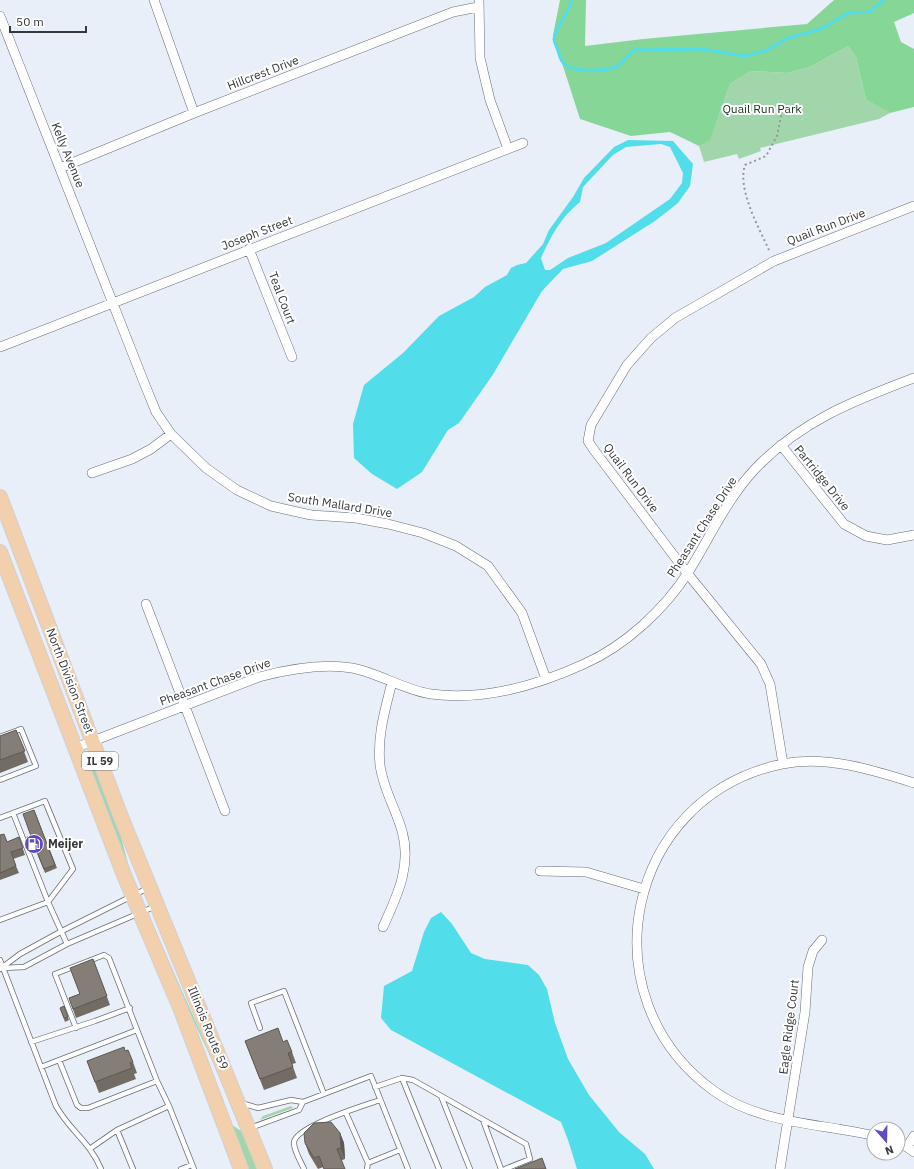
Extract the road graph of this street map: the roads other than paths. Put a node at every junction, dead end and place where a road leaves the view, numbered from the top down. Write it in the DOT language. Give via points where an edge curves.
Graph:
graph roads {
  1 [pos="154,0"];
  2 [pos="478,3"];
  3 [pos="1,20"];
  4 [pos="194,113"];
  5 [pos="523,143"];
  6 [pos="508,149"];
  7 [pos="60,168"];
  8 [pos="914,206"];
  9 [pos="249,249"];
  10 [pos="113,303"];
  11 [pos="0,347"];
  12 [pos="292,357"];
  13 [pos="914,378"];
  14 [pos="170,434"];
  15 [pos="781,445"];
  16 [pos="92,473"];
  17 [pos="0,497"];
  18 [pos="914,535"];
  19 [pos="0,552"];
  20 [pos="688,573"];
  21 [pos="146,604"];
  22 [pos="546,679"];
  23 [pos="392,682"];
  24 [pos="184,706"];
  25 [pos="0,737"];
  26 [pos="93,742"];
  27 [pos="75,748"];
  28 [pos="783,764"];
  29 [pos="0,780"];
  30 [pos="914,783"];
  31 [pos="225,811"];
  32 [pos="13,813"];
  33 [pos="0,818"];
  34 [pos="540,871"];
  35 [pos="150,887"];
  36 [pos="644,889"];
  37 [pos="132,895"];
  38 [pos="48,902"];
  39 [pos="157,905"];
  40 [pos="140,912"];
  41 [pos="0,920"];
  42 [pos="383,927"];
  43 [pos="62,931"];
  44 [pos="822,940"];
  45 [pos="67,944"];
  46 [pos="0,960"];
  47 [pos="2,969"];
  48 [pos="130,1008"];
  49 [pos="76,1028"];
  50 [pos="260,1028"];
  51 [pos="137,1030"];
  52 [pos="31,1042"];
  53 [pos="59,1060"];
  54 [pos="41,1067"];
  55 [pos="402,1078"];
  56 [pos="157,1081"];
  57 [pos="375,1087"];
  58 [pos="324,1094"];
  59 [pos="441,1096"];
  60 [pos="238,1100"];
  61 [pos="380,1100"];
  62 [pos="303,1102"];
  63 [pos="217,1104"];
  64 [pos="170,1106"];
  65 [pos="346,1113"];
  66 [pos="482,1120"];
  67 [pos="788,1120"];
  68 [pos="248,1128"];
  69 [pos="117,1130"];
  70 [pos="866,1135"];
  71 [pos="914,1136"];
  72 [pos="91,1148"];
  73 [pos="400,1150"];
  74 [pos="911,1150"];
  75 [pos="368,1163"];
  76 [pos="193,1167"];
  77 [pos="101,1169"];
  78 [pos="133,1169"];
  79 [pos="181,1169"];
  80 [pos="241,1169"];
  81 [pos="265,1169"];
  82 [pos="304,1169"];
  83 [pos="367,1169"];
  84 [pos="408,1169"];
  85 [pos="439,1169"];
  86 [pos="470,1169"];
  87 [pos="501,1169"];
  88 [pos="506,1169"];
  89 [pos="780,1169"];
  1 -- 4 [label="street"];
  2 -- 4 [label="street, Hillcrest Drive"];
  2 -- 6 [label="street" via="480,58 490,100"];
  3 -- 7 [label="street, Kelly Avenue"];
  4 -- 7 [label="street, Hillcrest Drive"];
  5 -- 6 [label="street, Joseph Street"];
  6 -- 9 [label="street, Joseph Street"];
  7 -- 10 [label="street, Kelly Avenue"];
  8 -- 20 [label="street, Quail Run Drive" via="801,249 752,272 675,318 651,338 627,365 591,425 588,441"];
  9 -- 10 [label="street, Joseph Street"];
  9 -- 12 [label="street, Teal Court"];
  10 -- 11 [label="street, Joseph Street"];
  10 -- 14 [label="street, South Mallard Drive" via="156,412"];
  13 -- 15 [label="street, Pheasant Chase Drive" via="856,400 818,419"];
  14 -- 16 [label="street" via="151,449"];
  14 -- 22 [label="street, South Mallard Drive" via="206,468 237,490 271,506 311,515 356,518 423,533 456,546 488,566 522,613"];
  15 -- 18 [label="street, Partridge Drive" via="844,524 866,536 887,540"];
  15 -- 20 [label="street, Pheasant Chase Drive" via="755,470 732,498"];
  17 -- 26 [label="main road, North Division Street / IL 59"];
  19 -- 27 [label="main road, North Division Street / IL 59"];
  20 -- 22 [label="street, Pheasant Chase Drive" via="665,602 640,627 614,647 585,664"];
  20 -- 28 [label="street, Quail Run Drive" via="761,664 770,684"];
  21 -- 24 [label="street"];
  22 -- 23 [label="street, Pheasant Chase Drive" via="508,690 473,696 430,694"];
  23 -- 24 [label="street, Pheasant Chase Drive" via="353,668 316,667 285,670 259,677"];
  23 -- 42 [label="street" via="380,725 380,766 402,832 406,858 400,889"];
  24 -- 26 [label="street, Pheasant Chase Drive"];
  24 -- 31 [label="street"];
  25 -- 29 [label="lane" via="21,729 36,766"];
  26 -- 27 [label="street, Pheasant Chase Drive"];
  26 -- 35 [label="main road, North Division Street / IL 59"];
  27 -- 37 [label="main road, North Division Street / IL 59"];
  28 -- 30 [label="street" via="844,764"];
  28 -- 36 [label="street" via="737,780 712,794 689,813 672,833"];
  32 -- 33 [label="lane"];
  32 -- 38 [label="lane"];
  32 -- 38 [label="lane" via="44,801 73,870"];
  34 -- 36 [label="street" via="586,872"];
  35 -- 37 [label="lane"];
  35 -- 39 [label="main road, Illinois Route 59 / IL 59"];
  36 -- 67 [label="street" via="637,923 636,956 641,986 652,1017 666,1043 688,1070 715,1092 742,1107 766,1116"];
  37 -- 40 [label="main road, North Division Street / IL 59"];
  37 -- 43 [label="lane"];
  38 -- 41 [label="lane"];
  38 -- 43 [label="lane"];
  39 -- 40 [label="lane"];
  39 -- 60 [label="main road, Illinois Route 59 / IL 59"];
  40 -- 45 [label="lane"];
  40 -- 63 [label="main road, Illinois Route 59 / IL 59"];
  43 -- 45 [label="lane"];
  43 -- 47 [label="lane" via="20,954"];
  44 -- 67 [label="street, Eagle Ridge Court" via="812,951 808,967 805,1012"];
  45 -- 47 [label="lane" via="24,967"];
  46 -- 47 [label="lane"];
  47 -- 52 [label="lane"];
  48 -- 49 [label="lane"];
  48 -- 49 [label="lane" via="109,958 104,954 55,974"];
  48 -- 51 [label="lane"];
  49 -- 52 [label="lane"];
  50 -- 58 [label="lane" via="251,1003 284,991"];
  51 -- 53 [label="lane"];
  51 -- 56 [label="lane"];
  52 -- 54 [label="lane"];
  53 -- 54 [label="lane"];
  53 -- 56 [label="lane" via="77,1105 81,1108 88,1108"];
  54 -- 72 [label="lane" via="64,1121"];
  55 -- 57 [label="lane"];
  55 -- 59 [label="lane" via="413,1080"];
  55 -- 85 [label="lane"];
  56 -- 64 [label="lane"];
  57 -- 58 [label="lane" via="371,1076"];
  57 -- 61 [label="lane"];
  58 -- 62 [label="lane"];
  59 -- 66 [label="lane"];
  59 -- 86 [label="lane"];
  60 -- 62 [label="lane" via="245,1105 258,1108 291,1100"];
  60 -- 68 [label="main road, Illinois Route 59 / IL 59"];
  61 -- 65 [label="lane"];
  61 -- 73 [label="lane"];
  62 -- 68 [label="lane" via="299,1110"];
  63 -- 68 [label="main road"];
  63 -- 80 [label="main road, Illinois Route 59 / IL 59"];
  64 -- 69 [label="lane"];
  64 -- 76 [label="lane"];
  65 -- 75 [label="lane"];
  65 -- 82 [label="lane" via="310,1126 296,1135 294,1143"];
  66 -- 87 [label="lane"];
  66 -- 88 [label="lane" via="526,1144 530,1160"];
  67 -- 70 [label="street"];
  67 -- 89 [label="street, Eagle Ridge Court"];
  68 -- 81 [label="main road, Illinois Route 59 / IL 59"];
  69 -- 72 [label="lane"];
  69 -- 78 [label="lane"];
  71 -- 74 [label="street"];
  72 -- 77 [label="lane"];
  73 -- 75 [label="lane"];
  73 -- 84 [label="lane"];
  75 -- 83 [label="lane"];
  76 -- 79 [label="lane"];
}
